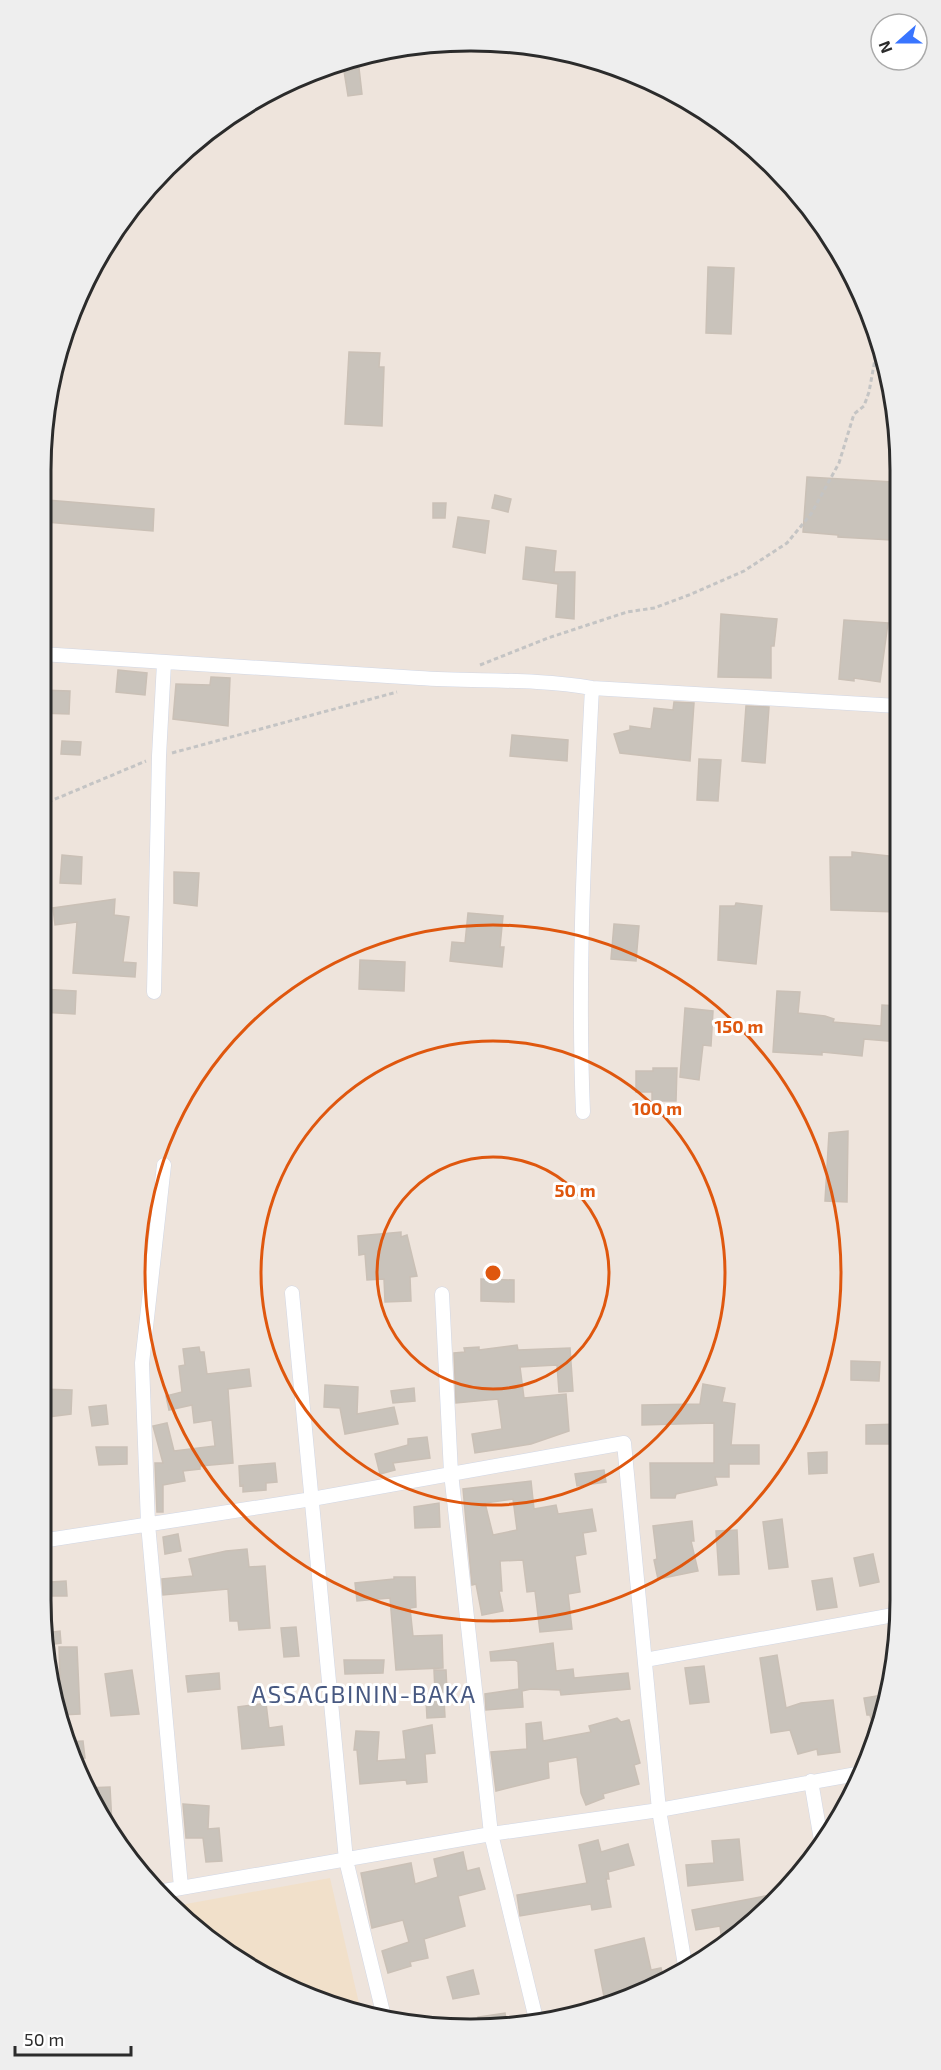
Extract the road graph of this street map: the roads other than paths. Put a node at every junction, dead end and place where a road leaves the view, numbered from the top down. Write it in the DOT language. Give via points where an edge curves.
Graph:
graph roads {
  1 [pos="51,655"];
  2 [pos="164,663"];
  3 [pos="592,688"];
  4 [pos="890,706"];
  5 [pos="154,992"];
  6 [pos="583,1112"];
  7 [pos="164,1165"];
  8 [pos="292,1293"];
  9 [pos="442,1294"];
  10 [pos="451,1473"];
  11 [pos="312,1499"];
  12 [pos="148,1524"];
  13 [pos="51,1539"];
  14 [pos="889,1616"];
  15 [pos="645,1660"];
  16 [pos="852,1775"];
  17 [pos="811,1781"];
  18 [pos="658,1809"];
  19 [pos="819,1833"];
  20 [pos="491,1834"];
  21 [pos="346,1860"];
  22 [pos="181,1887"];
  23 [pos="168,1890"];
  24 [pos="684,1960"];
  25 [pos="382,2009"];
  26 [pos="535,2014"];
  1 -- 2 [label="street"];
  2 -- 3 [label="street"];
  2 -- 5 [label="street"];
  3 -- 4 [label="street"];
  3 -- 6 [label="street" via="582,938"];
  7 -- 12 [label="street" via="142,1363"];
  8 -- 11 [label="street"];
  9 -- 10 [label="street"];
  10 -- 11 [label="street"];
  10 -- 15 [label="street" via="624,1443"];
  10 -- 20 [label="street"];
  11 -- 12 [label="street"];
  11 -- 21 [label="street"];
  12 -- 13 [label="street"];
  12 -- 22 [label="street"];
  14 -- 15 [label="street"];
  15 -- 18 [label="street"];
  16 -- 17 [label="street"];
  17 -- 18 [label="street"];
  17 -- 19 [label="street"];
  18 -- 20 [label="street"];
  18 -- 24 [label="street"];
  20 -- 21 [label="street"];
  20 -- 26 [label="street"];
  21 -- 22 [label="street"];
  21 -- 25 [label="street"];
  22 -- 23 [label="street"];
}
